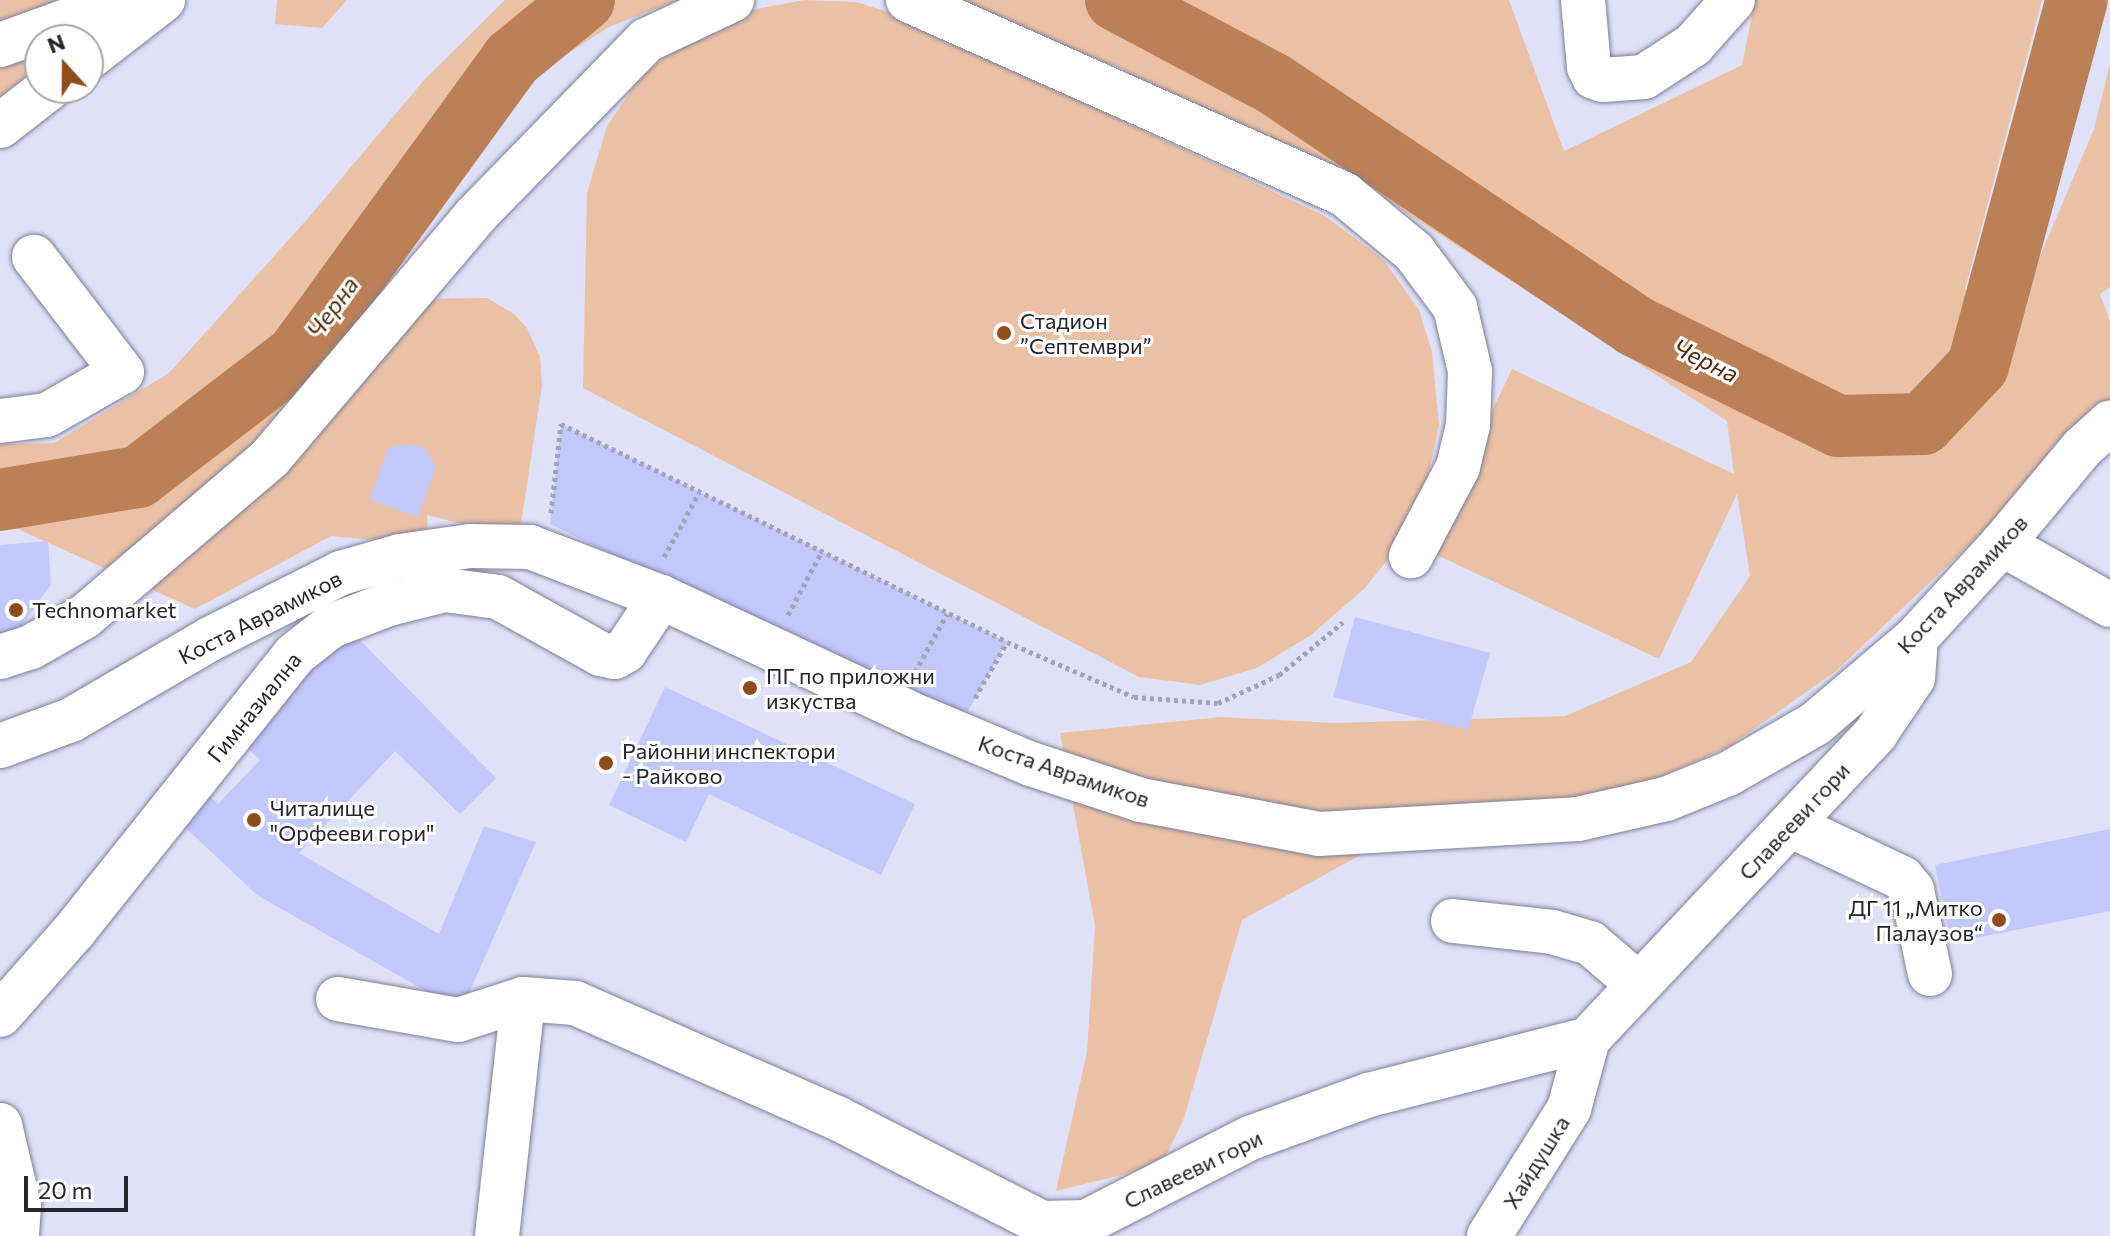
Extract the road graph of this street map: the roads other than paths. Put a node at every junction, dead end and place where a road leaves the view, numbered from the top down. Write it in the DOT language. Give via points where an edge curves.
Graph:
graph roads {
  1 [pos="125,0"];
  2 [pos="163,0"];
  3 [pos="732,0"];
  4 [pos="908,0"];
  5 [pos="1583,0"];
  6 [pos="1733,0"];
  7 [pos="0,45"];
  8 [pos="104,46"];
  9 [pos="28,104"];
  10 [pos="0,126"];
  11 [pos="34,257"];
  12 [pos="0,421"];
  13 [pos="2110,423"];
  14 [pos="2002,544"];
  15 [pos="1411,556"];
  16 [pos="661,580"];
  17 [pos="2110,605"];
  18 [pos="1916,638"];
  19 [pos="0,657"];
  20 [pos="0,746"];
  21 [pos="1792,826"];
  22 [pos="1453,921"];
  23 [pos="1930,974"];
  24 [pos="1638,984"];
  25 [pos="338,999"];
  26 [pos="523,999"];
  27 [pos="0,1015"];
  28 [pos="1588,1039"];
  29 [pos="0,1125"];
  30 [pos="1086,1229"];
  31 [pos="17,1236"];
  32 [pos="497,1236"];
  33 [pos="1489,1236"];
  1 -- 7 [label="street"];
  2 -- 8 [label="street"];
  3 -- 19 [label="street" via="647,40 475,216 270,458 84,617 31,647"];
  4 -- 15 [label="street" via="1344,194 1414,252 1455,307 1470,371 1468,425 1458,467"];
  5 -- 6 [label="street" via="1589,67 1603,80 1644,77 1693,45"];
  9 -- 10 [label="street"];
  11 -- 12 [label="street" via="122,372 47,415"];
  13 -- 14 [label="street, Коста Аврамиков" via="2082,448"];
  14 -- 17 [label="street"];
  14 -- 18 [label="street, Коста Аврамиков"];
  16 -- 18 [label="street, Коста Аврамиков" via="921,718 1031,764 1141,800 1319,834 1578,819 1666,799 1728,774 1815,724"];
  16 -- 20 [label="street, Коста Аврамиков" via="530,547 470,546 400,556 341,573 210,639 71,720"];
  16 -- 27 [label="street, Гимназиална" via="625,651 615,657 498,597 445,590 331,626 294,655 74,931"];
  18 -- 21 [label="street, Славееви гори" via="1913,678 1876,733"];
  21 -- 23 [label="street" via="1902,878 1912,890"];
  21 -- 24 [label="street, Славееви гори"];
  22 -- 24 [label="street" via="1552,932 1590,943"];
  24 -- 28 [label="street, Славееви гори"];
  25 -- 26 [label="street" via="458,1020"];
  26 -- 30 [label="street, Славееви гори" via="575,1003 837,1118 1042,1223"];
  26 -- 32 [label="street"];
  28 -- 30 [label="street, Славееви гори" via="1369,1095 1250,1138"];
  28 -- 33 [label="street, Хайдушка" via="1569,1109"];
  29 -- 31 [label="street" via="19,1206"];
}
